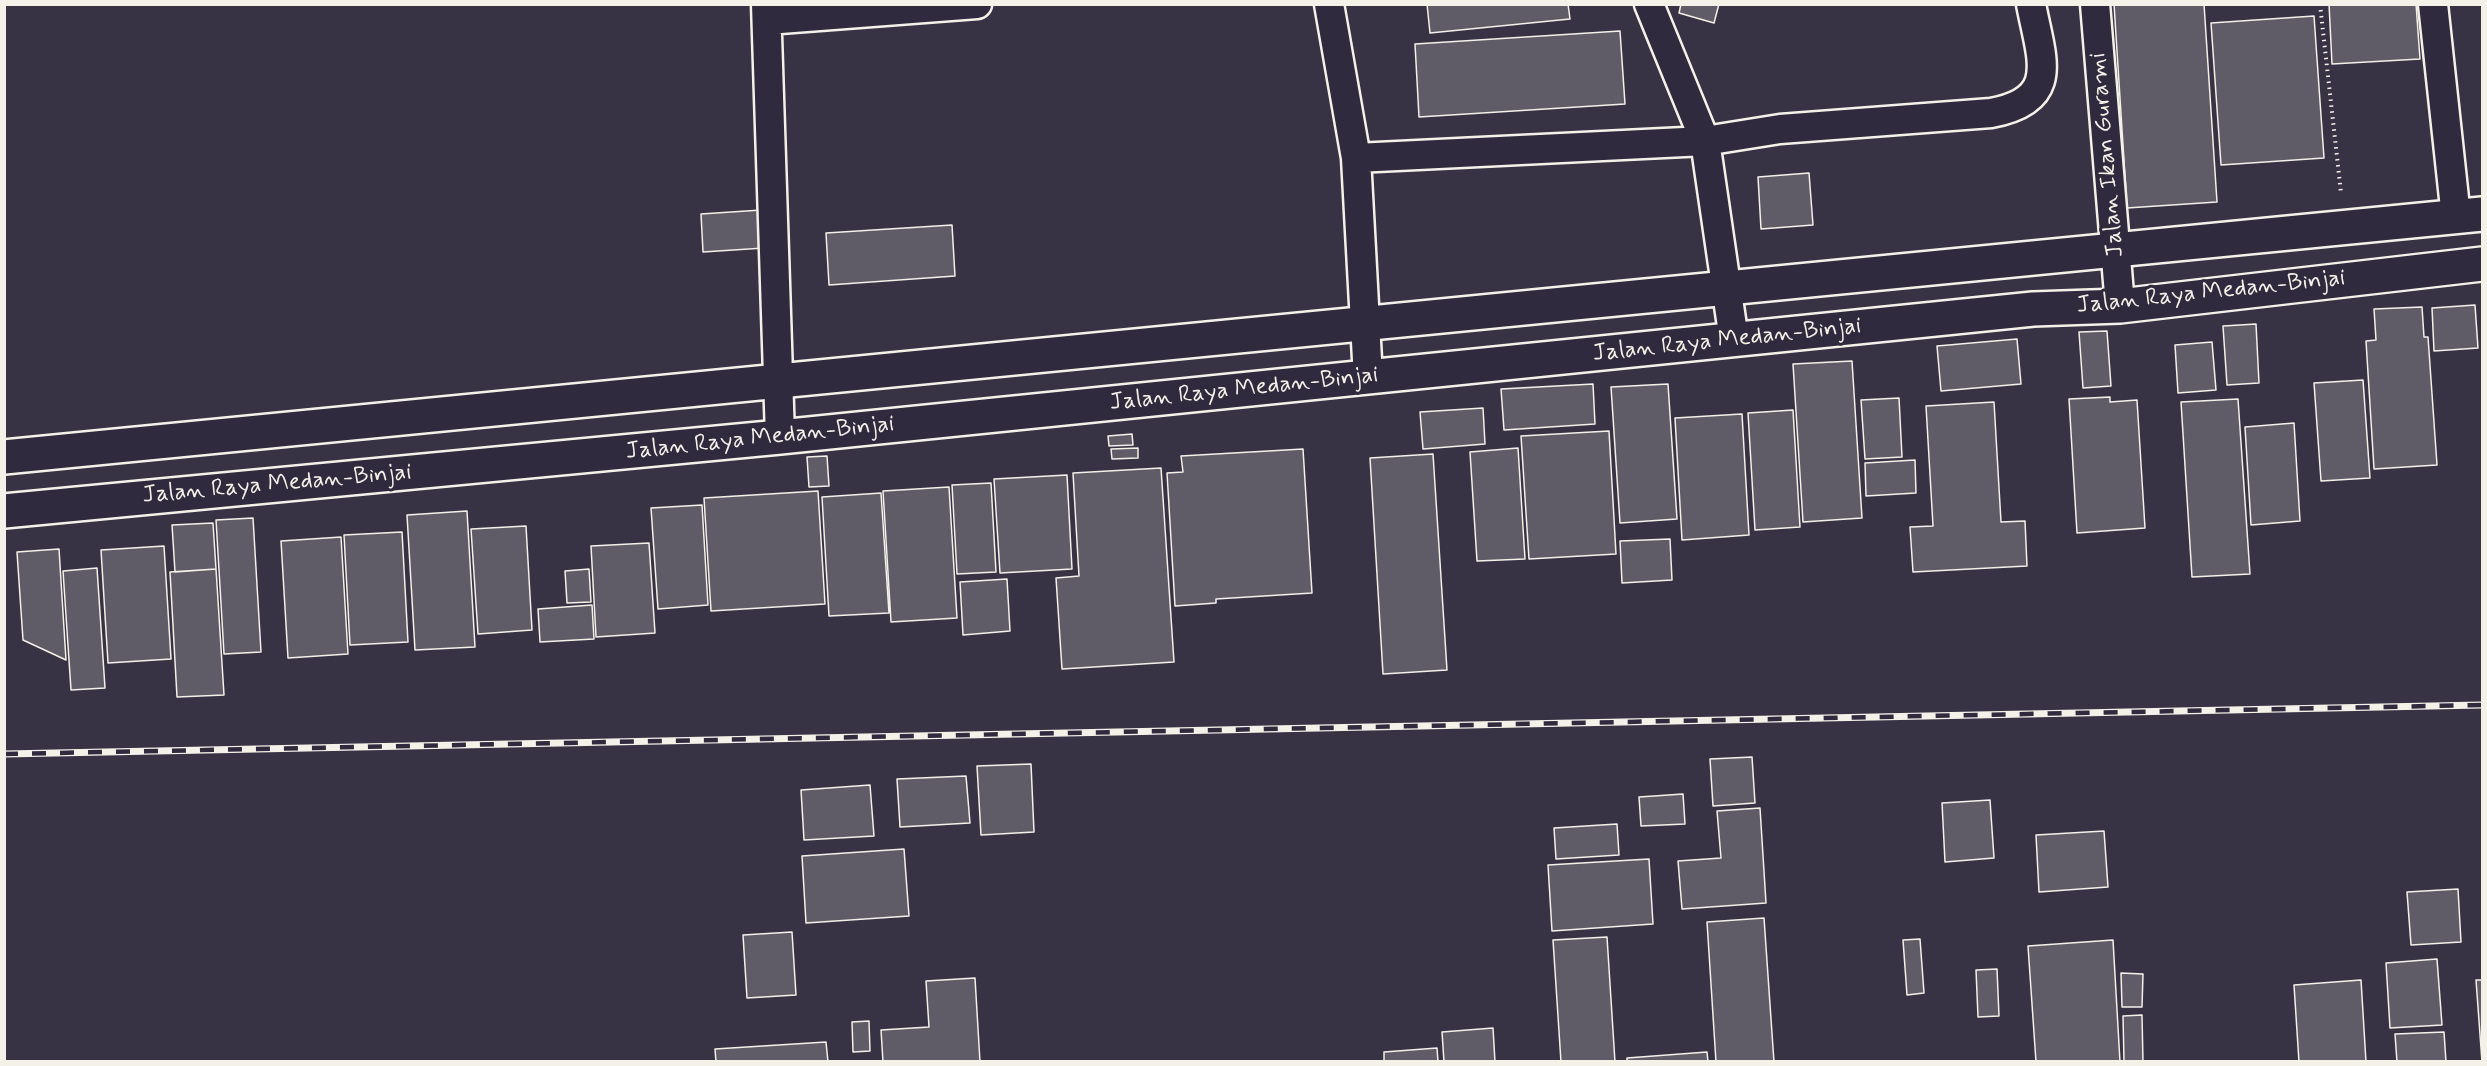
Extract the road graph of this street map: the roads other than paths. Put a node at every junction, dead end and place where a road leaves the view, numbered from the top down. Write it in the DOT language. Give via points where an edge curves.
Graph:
graph roads {
  1 [pos="977,4"];
  2 [pos="1329,4"];
  3 [pos="1649,4"];
  4 [pos="2031,4"];
  5 [pos="2096,4"];
  6 [pos="2433,4"];
  7 [pos="767,12"];
  8 [pos="1705,141"];
  9 [pos="1356,158"];
  10 [pos="2469,216"];
  11 [pos="2115,250"];
  12 [pos="2482,264"];
  13 [pos="1728,287"];
  14 [pos="2121,306"];
  15 [pos="1363,322"];
  16 [pos="1734,340"];
  17 [pos="1368,378"];
  18 [pos="777,382"];
  19 [pos="780,437"];
  20 [pos="4,457"];
  21 [pos="4,511"];
  1 -- 7 [label="street"];
  2 -- 9 [label="street"];
  3 -- 8 [label="street"];
  4 -- 8 [label="street" via="2044,70 2033,96 2016,109 1780,129"];
  5 -- 11 [label="street, Jalan Ikan Gurami"];
  6 -- 10 [label="street"];
  7 -- 18 [label="street"];
  8 -- 9 [label="street"];
  8 -- 13 [label="street"];
  9 -- 15 [label="street"];
  10 -- 11 [label="main road"];
  11 -- 13 [label="main road"];
  11 -- 14 [label="street, Jalan Ikan Gurami"];
  12 -- 14 [label="main road, Jalan Raya Medan-Binjai"];
  13 -- 15 [label="main road"];
  13 -- 16 [label="street"];
  14 -- 16 [label="main road, Jalan Raya Medan-Binjai" via="2033,309"];
  15 -- 17 [label="street"];
  15 -- 18 [label="main road"];
  16 -- 17 [label="main road, Jalan Raya Medan-Binjai"];
  17 -- 19 [label="main road, Jalan Raya Medan-Binjai"];
  18 -- 19 [label="street"];
  18 -- 20 [label="main road"];
  19 -- 21 [label="main road, Jalan Raya Medan-Binjai"];
}
